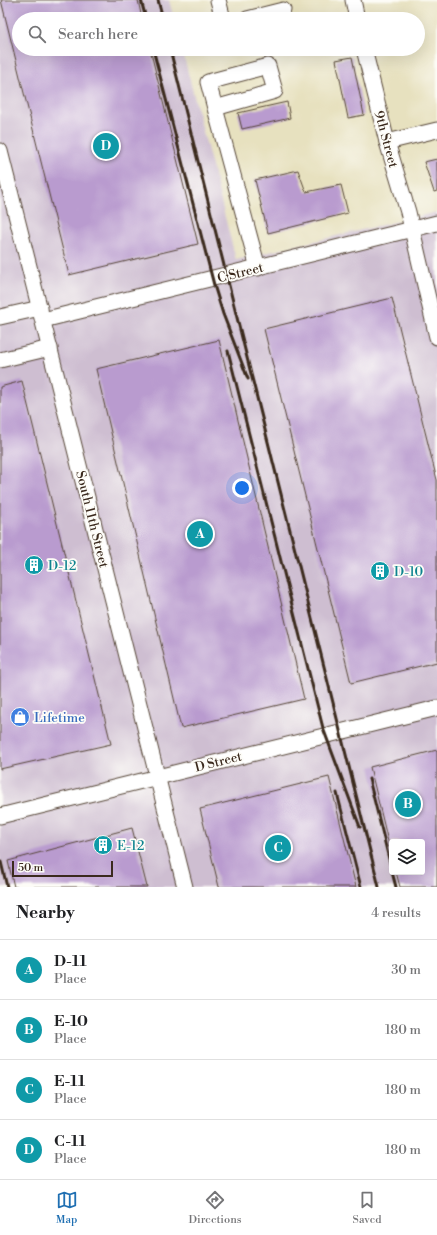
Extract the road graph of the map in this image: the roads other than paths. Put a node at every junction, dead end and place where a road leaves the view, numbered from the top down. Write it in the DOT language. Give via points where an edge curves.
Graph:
graph roads {
  1 [pos="218,0"];
  2 [pos="353,0"];
  3 [pos="284,10"];
  4 [pos="221,12"];
  5 [pos="276,12"];
  6 [pos="356,12"];
  7 [pos="366,56"];
  8 [pos="215,108"];
  9 [pos="437,130"];
  10 [pos="387,142"];
  11 [pos="0,150"];
  12 [pos="437,223"];
  13 [pos="411,229"];
  14 [pos="258,268"];
  15 [pos="42,314"];
  16 [pos="0,317"];
  17 [pos="437,337"];
  18 [pos="50,348"];
  19 [pos="0,360"];
  20 [pos="437,708"];
  21 [pos="158,776"];
  22 [pos="0,816"];
  23 [pos="185,887"];
  1 -- 4 [label="lane"];
  2 -- 6 [label="lane"];
  3 -- 5 [label="lane"];
  7 -- 10 [label="lane, 9th Street"];
  8 -- 14 [label="lane"];
  9 -- 10 [label="lane"];
  10 -- 13 [label="lane, 9th Street"];
  11 -- 15 [label="lane, South 11th Street"];
  12 -- 13 [label="lane, C Street"];
  13 -- 14 [label="lane, C Street"];
  13 -- 17 [label="lane, 9th Street"];
  14 -- 15 [label="lane, C Street"];
  15 -- 16 [label="lane, C Street"];
  15 -- 18 [label="lane, South 11th Street"];
  18 -- 19 [label="lane"];
  18 -- 21 [label="lane, South 11th Street"];
  20 -- 21 [label="lane, D Street"];
  21 -- 22 [label="lane, D Street"];
  21 -- 23 [label="lane, South 11th Street"];
}
